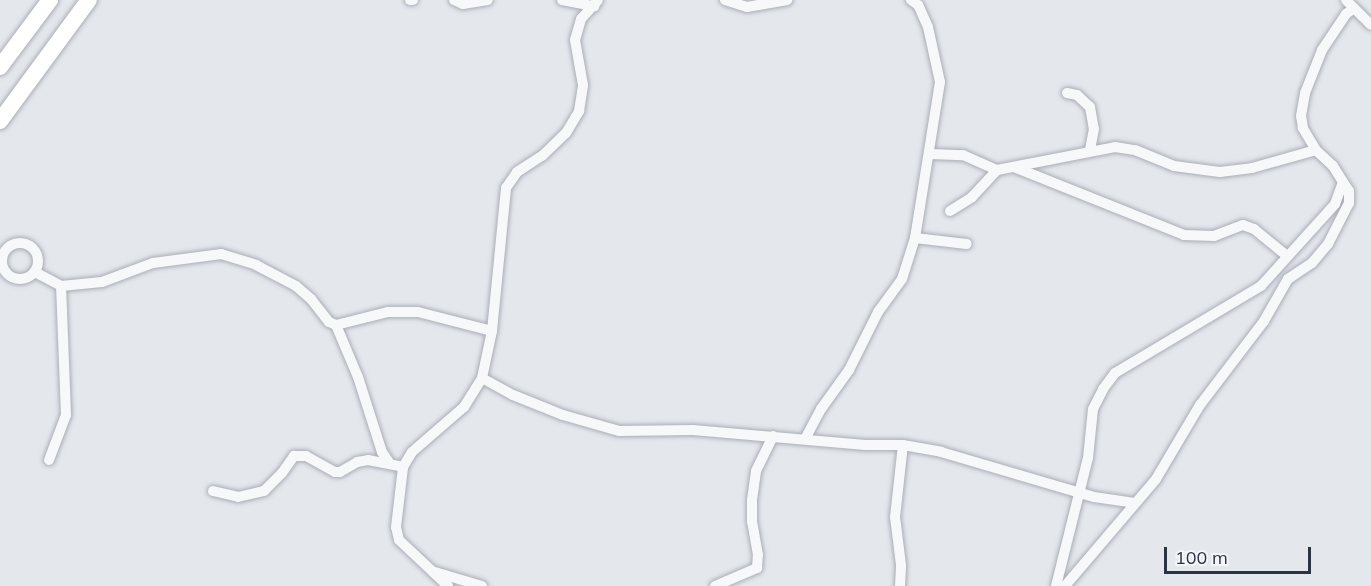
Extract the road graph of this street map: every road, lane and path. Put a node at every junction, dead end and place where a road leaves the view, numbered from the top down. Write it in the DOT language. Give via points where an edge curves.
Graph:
graph roads {
  1 [pos="50,0"];
  2 [pos="88,0"];
  3 [pos="454,0"];
  4 [pos="488,0"];
  5 [pos="562,0"];
  6 [pos="725,0"];
  7 [pos="787,0"];
  8 [pos="911,0"];
  9 [pos="596,3"];
  10 [pos="1349,5"];
  11 [pos="1371,25"];
  12 [pos="0,67"];
  13 [pos="1067,93"];
  14 [pos="0,121"];
  15 [pos="1090,150"];
  16 [pos="1316,150"];
  17 [pos="930,154"];
  18 [pos="1014,167"];
  19 [pos="997,170"];
  20 [pos="1343,182"];
  21 [pos="950,211"];
  22 [pos="915,238"];
  23 [pos="967,244"];
  24 [pos="1,255"];
  25 [pos="1287,256"];
  26 [pos="35,272"];
  27 [pos="61,286"];
  28 [pos="336,325"];
  29 [pos="492,331"];
  30 [pos="482,378"];
  31 [pos="774,436"];
  32 [pos="805,439"];
  33 [pos="903,445"];
  34 [pos="49,460"];
  35 [pos="390,464"];
  36 [pos="403,467"];
  37 [pos="213,491"];
  38 [pos="1080,493"];
  39 [pos="1135,503"];
  40 [pos="435,572"];
  41 [pos="448,586"];
  42 [pos="482,586"];
  43 [pos="715,586"];
  44 [pos="900,586"];
  45 [pos="1056,586"];
  46 [pos="1065,586"];
  1 -- 12 [label="highway"];
  2 -- 14 [label="highway"];
  3 -- 4 [label="street" via="463,4"];
  5 -- 9 [label="street"];
  6 -- 7 [label="street" via="747,7"];
  8 -- 17 [label="street" via="918,5 928,27 939,82"];
  9 -- 29 [label="street" via="581,19 575,40 583,85 579,111 566,133 542,156 517,172 506,188"];
  10 -- 11 [label="street"];
  10 -- 16 [label="street" via="1322,50 1305,93 1303,128"];
  13 -- 15 [label="street" via="1085,100 1090,107 1094,129"];
  15 -- 16 [label="street" via="1135,150 1174,166 1220,172 1252,168"];
  15 -- 18 [label="street"];
  16 -- 20 [label="street"];
  17 -- 19 [label="street" via="963,155"];
  17 -- 22 [label="street"];
  18 -- 19 [label="street"];
  18 -- 25 [label="street" via="1184,235 1214,236 1243,225 1254,229"];
  19 -- 21 [label="street" via="972,197"];
  20 -- 25 [label="street" via="1335,204"];
  20 -- 39 [label="street" via="1349,191 1349,203 1328,244 1312,263 1288,279 1264,321 1200,405 1156,479"];
  22 -- 23 [label="street"];
  22 -- 32 [label="street" via="902,279 878,312 849,370"];
  24 -- 26 [label="street" via="7,275 17,280 27,279"];
  24 -- 26 [label="street" via="13,244 29,245 38,257"];
  25 -- 38 [label="street" via="1261,286 1115,373 1093,409"];
  26 -- 27 [label="street"];
  27 -- 28 [label="street" via="102,282 153,263 221,254 256,265 296,286"];
  27 -- 34 [label="street" via="66,415"];
  28 -- 29 [label="street" via="388,312 418,312"];
  28 -- 35 [label="street" via="382,452"];
  29 -- 30 [label="street"];
  30 -- 31 [label="street" via="513,395 619,431 693,430"];
  30 -- 36 [label="street" via="464,407 412,452"];
  31 -- 32 [label="street"];
  31 -- 43 [label="street" via="763,453 755,480 752,522 757,567"];
  32 -- 33 [label="street"];
  33 -- 38 [label="street" via="941,452"];
  33 -- 44 [label="street" via="895,517"];
  35 -- 36 [label="street"];
  35 -- 37 [label="street" via="368,460 335,472 306,456 294,456 264,491 238,497"];
  36 -- 40 [label="street" via="396,527 399,540"];
  38 -- 39 [label="street"];
  38 -- 45 [label="street"];
  39 -- 46 [label="street"];
  40 -- 41 [label="street"];
  40 -- 42 [label="street"];
}
